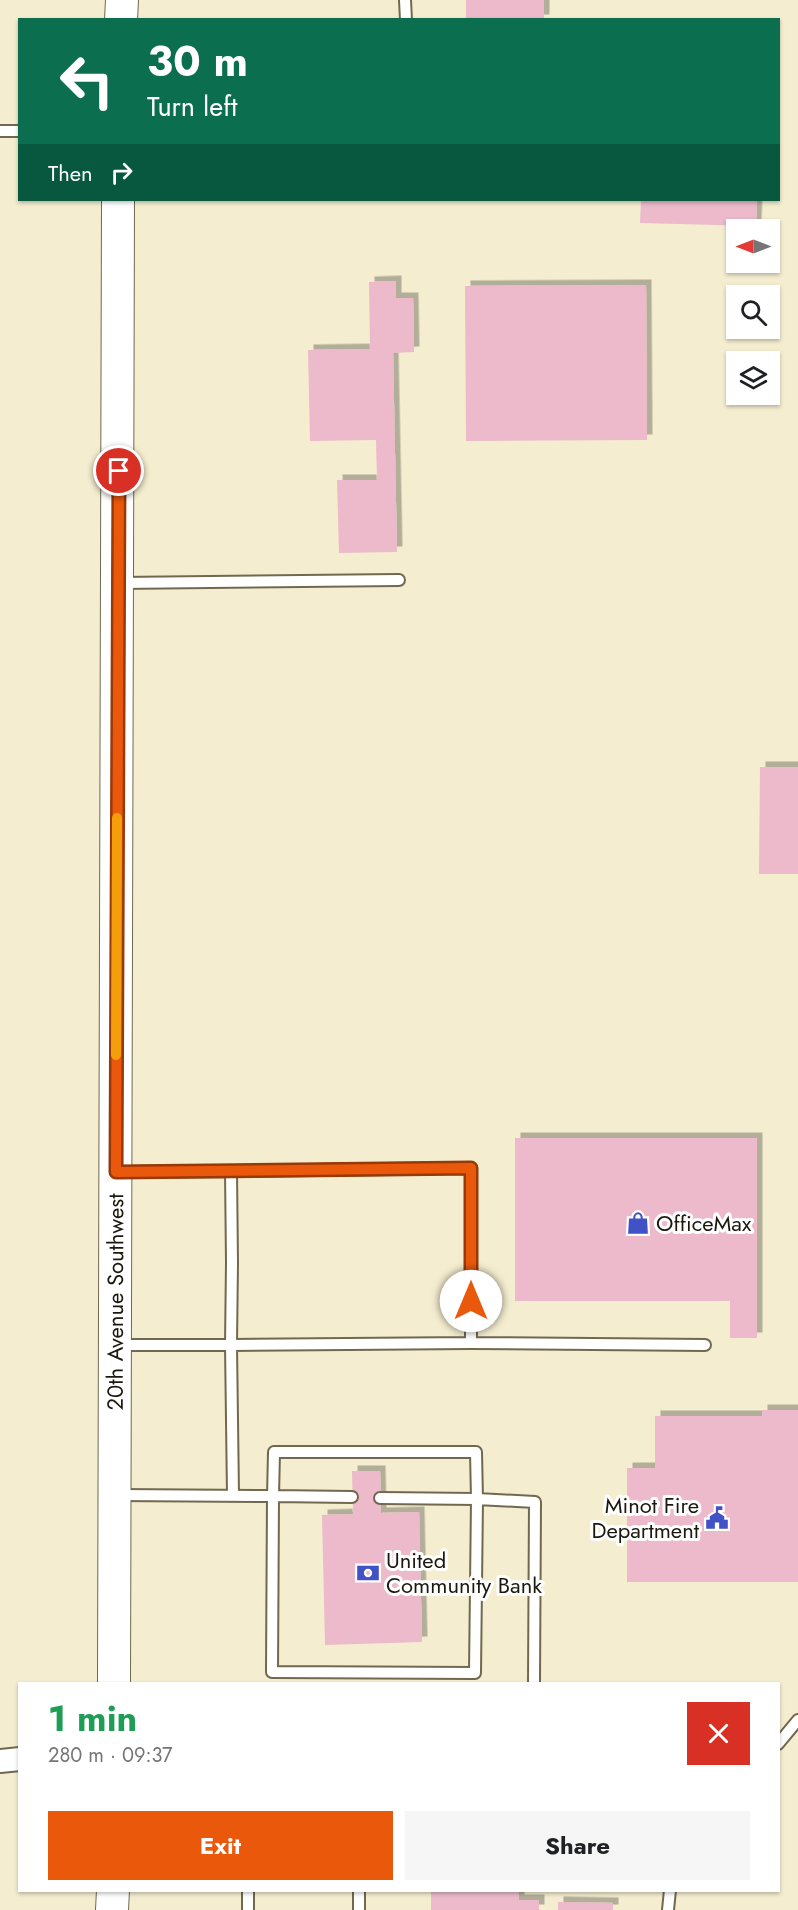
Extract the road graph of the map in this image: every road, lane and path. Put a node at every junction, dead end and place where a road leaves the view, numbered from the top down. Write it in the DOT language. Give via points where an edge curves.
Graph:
graph roads {
  1 [pos="405,0"];
  2 [pos="406,18"];
  3 [pos="0,131"];
  4 [pos="18,131"];
  5 [pos="118,201"];
  6 [pos="399,580"];
  7 [pos="118,583"];
  8 [pos="231,1171"];
  9 [pos="116,1172"];
  10 [pos="471,1343"];
  11 [pos="231,1345"];
  12 [pos="705,1345"];
  13 [pos="114,1346"];
  14 [pos="116,1495"];
  15 [pos="233,1495"];
  16 [pos="273,1496"];
  17 [pos="352,1497"];
  18 [pos="380,1498"];
  19 [pos="477,1499"];
  20 [pos="114,1682"];
  21 [pos="534,1682"];
  22 [pos="798,1720"];
  23 [pos="780,1742"];
  24 [pos="18,1758"];
  25 [pos="0,1761"];
  26 [pos="113,1892"];
  27 [pos="248,1892"];
  28 [pos="359,1892"];
  29 [pos="670,1892"];
  30 [pos="112,1910"];
  31 [pos="248,1910"];
  32 [pos="360,1910"];
  33 [pos="668,1910"];
  1 -- 2 [label="lane"];
  3 -- 4 [label="lane"];
  5 -- 7 [label="street, 20th Avenue Southwest"];
  6 -- 7 [label="lane"];
  7 -- 9 [label="street, 20th Avenue Southwest"];
  8 -- 9 [label="lane"];
  8 -- 10 [label="lane" via="471,1168"];
  8 -- 11 [label="lane"];
  9 -- 13 [label="street, 20th Avenue Southwest"];
  10 -- 11 [label="lane"];
  10 -- 12 [label="lane"];
  11 -- 13 [label="lane"];
  11 -- 15 [label="lane"];
  13 -- 14 [label="street, 20th Avenue Southwest"];
  14 -- 15 [label="lane"];
  14 -- 20 [label="street, 20th Avenue Southwest"];
  15 -- 16 [label="lane"];
  16 -- 17 [label="lane"];
  16 -- 19 [label="lane" via="274,1452 477,1452"];
  16 -- 19 [label="lane" via="272,1672 475,1673"];
  18 -- 19 [label="lane"];
  19 -- 21 [label="lane" via="535,1502"];
  22 -- 23 [label="lane"];
  24 -- 25 [label="street"];
  26 -- 30 [label="street"];
  27 -- 31 [label="lane"];
  28 -- 32 [label="lane"];
  29 -- 33 [label="lane"];
}
